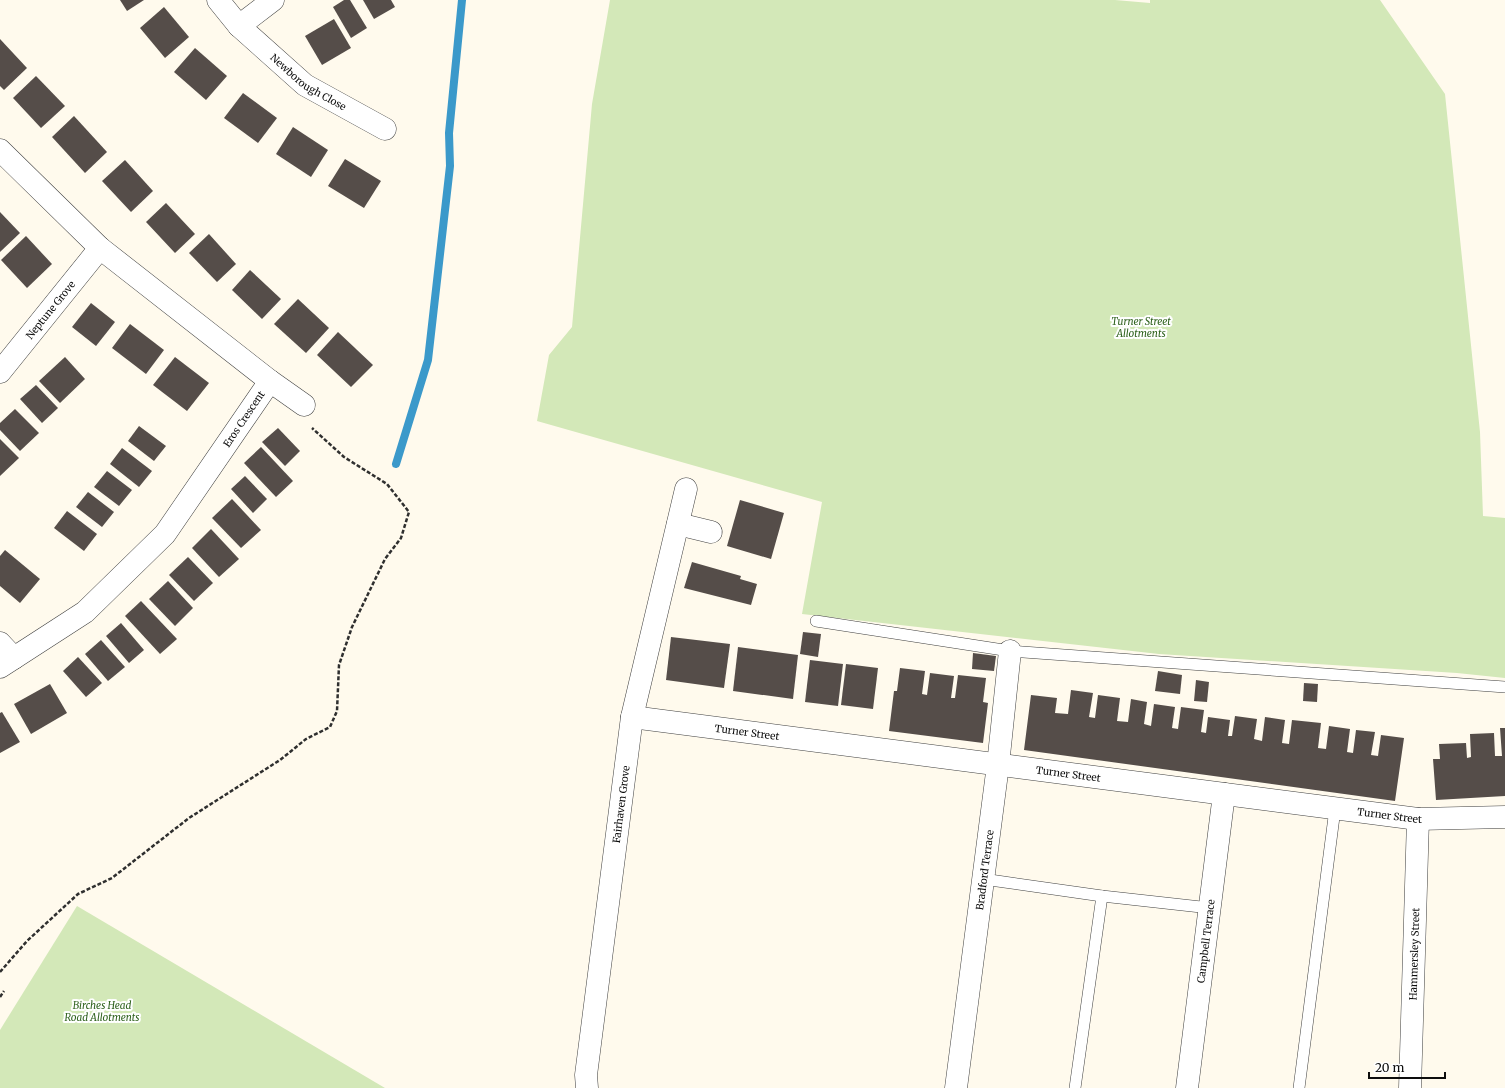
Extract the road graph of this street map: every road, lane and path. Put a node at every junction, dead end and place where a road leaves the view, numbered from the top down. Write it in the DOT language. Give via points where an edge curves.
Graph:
graph roads {
  1 [pos="218,0"];
  2 [pos="273,0"];
  3 [pos="239,26"];
  4 [pos="385,129"];
  5 [pos="0,150"];
  6 [pos="100,248"];
  7 [pos="0,372"];
  8 [pos="270,381"];
  9 [pos="304,405"];
  10 [pos="686,489"];
  11 [pos="678,524"];
  12 [pos="711,532"];
  13 [pos="816,621"];
  14 [pos="1010,651"];
  15 [pos="5,656"];
  16 [pos="1505,687"];
  17 [pos="632,717"];
  18 [pos="998,764"];
  19 [pos="1224,794"];
  20 [pos="1336,809"];
  21 [pos="1505,817"];
  22 [pos="1418,819"];
  23 [pos="983,879"];
  24 [pos="1102,896"];
  25 [pos="1210,908"];
  26 [pos="0,972"];
  27 [pos="4,991"];
  28 [pos="0,998"];
  29 [pos="587,1088"];
  30 [pos="956,1088"];
  31 [pos="1075,1088"];
  32 [pos="1186,1088"];
  33 [pos="1299,1088"];
  34 [pos="1410,1088"];
  1 -- 3 [label="street, Newborough Close"];
  2 -- 3 [label="street"];
  3 -- 4 [label="street, Newborough Close" via="305,85"];
  5 -- 6 [label="street, Eros Crescent"];
  6 -- 7 [label="street, Neptune Grove"];
  6 -- 8 [label="street, Eros Crescent"];
  8 -- 9 [label="street"];
  8 -- 15 [label="street, Eros Crescent" via="165,534 85,612"];
  9 -- 26 [label="path" via="310,426 344,457 387,484 409,512 401,538 385,559 352,626 339,665 337,711 330,727 306,739 280,760 189,818 112,878 78,894 27,941"];
  10 -- 11 [label="street, Fairhaven Grove"];
  11 -- 12 [label="street"];
  11 -- 17 [label="street, Fairhaven Grove"];
  13 -- 14 [label="lane"];
  14 -- 16 [label="lane"];
  14 -- 18 [label="street, Bradford Terrace"];
  17 -- 18 [label="street, Turner Street"];
  17 -- 29 [label="street, Fairhaven Grove" via="586,1075"];
  18 -- 19 [label="street, Turner Street"];
  18 -- 23 [label="street, Bradford Terrace"];
  19 -- 20 [label="street, Turner Street"];
  19 -- 25 [label="street, Campbell Terrace"];
  20 -- 22 [label="street, Turner Street"];
  20 -- 33 [label="lane"];
  21 -- 22 [label="street, Turner Street"];
  22 -- 34 [label="street, Hammersley Street"];
  23 -- 24 [label="lane"];
  23 -- 30 [label="street, Bradford Terrace"];
  24 -- 25 [label="lane"];
  24 -- 31 [label="lane"];
  25 -- 32 [label="street, Campbell Terrace"];
  27 -- 28 [label="path"];
}
